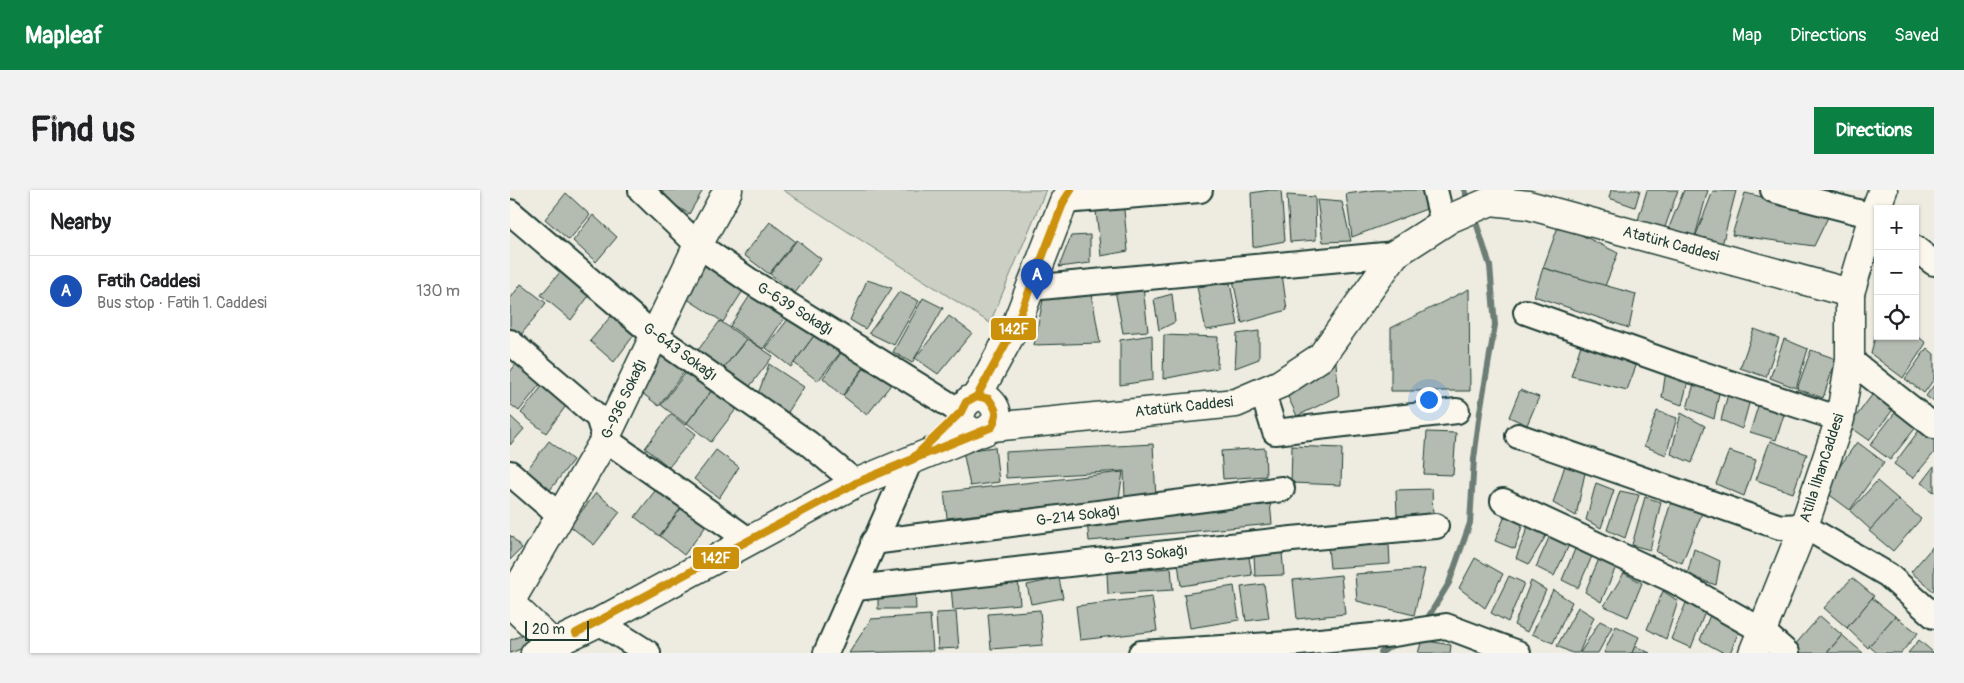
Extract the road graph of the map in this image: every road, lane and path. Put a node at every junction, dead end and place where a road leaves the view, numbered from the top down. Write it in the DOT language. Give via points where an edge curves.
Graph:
graph roads {
  1 [pos="641,190"];
  2 [pos="728,190"];
  3 [pos="1200,190"];
  4 [pos="1435,190"];
  5 [pos="1773,190"];
  6 [pos="1883,190"];
  7 [pos="1067,196"];
  8 [pos="1879,205"];
  9 [pos="510,212"];
  10 [pos="1874,218"];
  11 [pos="1447,221"];
  12 [pos="1874,221"];
  13 [pos="698,245"];
  14 [pos="1918,250"];
  15 [pos="1395,254"];
  16 [pos="1934,262"];
  17 [pos="1030,288"];
  18 [pos="1850,293"];
  19 [pos="1526,312"];
  20 [pos="654,335"];
  21 [pos="510,342"];
  22 [pos="1850,360"];
  23 [pos="1262,391"];
  24 [pos="1457,411"];
  25 [pos="980,414"];
  26 [pos="1840,419"];
  27 [pos="1934,426"];
  28 [pos="1518,436"];
  29 [pos="605,439"];
  30 [pos="910,461"];
  31 [pos="510,474"];
  32 [pos="856,483"];
  33 [pos="1282,489"];
  34 [pos="1503,501"];
  35 [pos="560,516"];
  36 [pos="1436,526"];
  37 [pos="1804,526"];
  38 [pos="750,541"];
  39 [pos="873,542"];
  40 [pos="856,588"];
  41 [pos="510,602"];
  42 [pos="1934,616"];
  43 [pos="567,641"];
  44 [pos="1757,642"];
  45 [pos="648,653"];
  46 [pos="826,653"];
  47 [pos="1141,653"];
  48 [pos="1518,653"];
  49 [pos="1788,653"];
  1 -- 13 [label="street, G-639 Sokağı"];
  2 -- 13 [label="street, G-936 Sokağı"];
  3 -- 7 [label="street"];
  4 -- 11 [label="street"];
  5 -- 10 [label="street"];
  6 -- 8 [label="street, Atilla İlhanCaddesi"];
  7 -- 17 [label="street"];
  9 -- 20 [label="street, G-643 Sokağı"];
  11 -- 15 [label="street, Atatürk Caddesi"];
  11 -- 18 [label="street, Atatürk Caddesi" via="1491,201 1528,204"];
  12 -- 18 [label="street, Atilla İlhanCaddesi"];
  13 -- 20 [label="street, G-936 Sokağı"];
  13 -- 25 [label="street, G-639 Sokağı" via="750,281"];
  14 -- 16 [label="street"];
  15 -- 17 [label="street"];
  15 -- 23 [label="street, Atatürk Caddesi" via="1321,357 1280,384"];
  17 -- 25 [label="street"];
  18 -- 22 [label="street, Atilla İlhanCaddesi"];
  19 -- 26 [label="street"];
  20 -- 29 [label="street, G-936 Sokağı"];
  20 -- 32 [label="street, G-643 Sokağı" via="808,443"];
  21 -- 29 [label="street" via="598,417"];
  22 -- 26 [label="street, Atilla İlhanCaddesi"];
  22 -- 27 [label="street"];
  23 -- 24 [label="street" via="1275,432"];
  23 -- 25 [label="street, Atatürk Caddesi" via="1236,403 1036,422"];
  25 -- 30 [label="street"];
  26 -- 37 [label="street, Atilla İlhanCaddesi"];
  28 -- 37 [label="street" via="1780,526"];
  29 -- 35 [label="street, G-936 Sokağı"];
  29 -- 38 [label="street"];
  30 -- 32 [label="street"];
  30 -- 39 [label="street"];
  31 -- 35 [label="street"];
  32 -- 38 [label="street"];
  33 -- 39 [label="street, G-214 Sokağı"];
  34 -- 44 [label="street" via="1673,580"];
  35 -- 41 [label="street, G-936 Sokağı"];
  36 -- 40 [label="street, G-213 Sokağı"];
  37 -- 42 [label="street" via="1888,575"];
  37 -- 44 [label="street, Atilla İlhanCaddesi"];
  38 -- 43 [label="street"];
  39 -- 40 [label="street"];
  40 -- 46 [label="street"];
  41 -- 43 [label="street"];
  43 -- 45 [label="street"];
  44 -- 49 [label="street"];
  47 -- 48 [label="street" via="1288,644 1442,626"];
}
